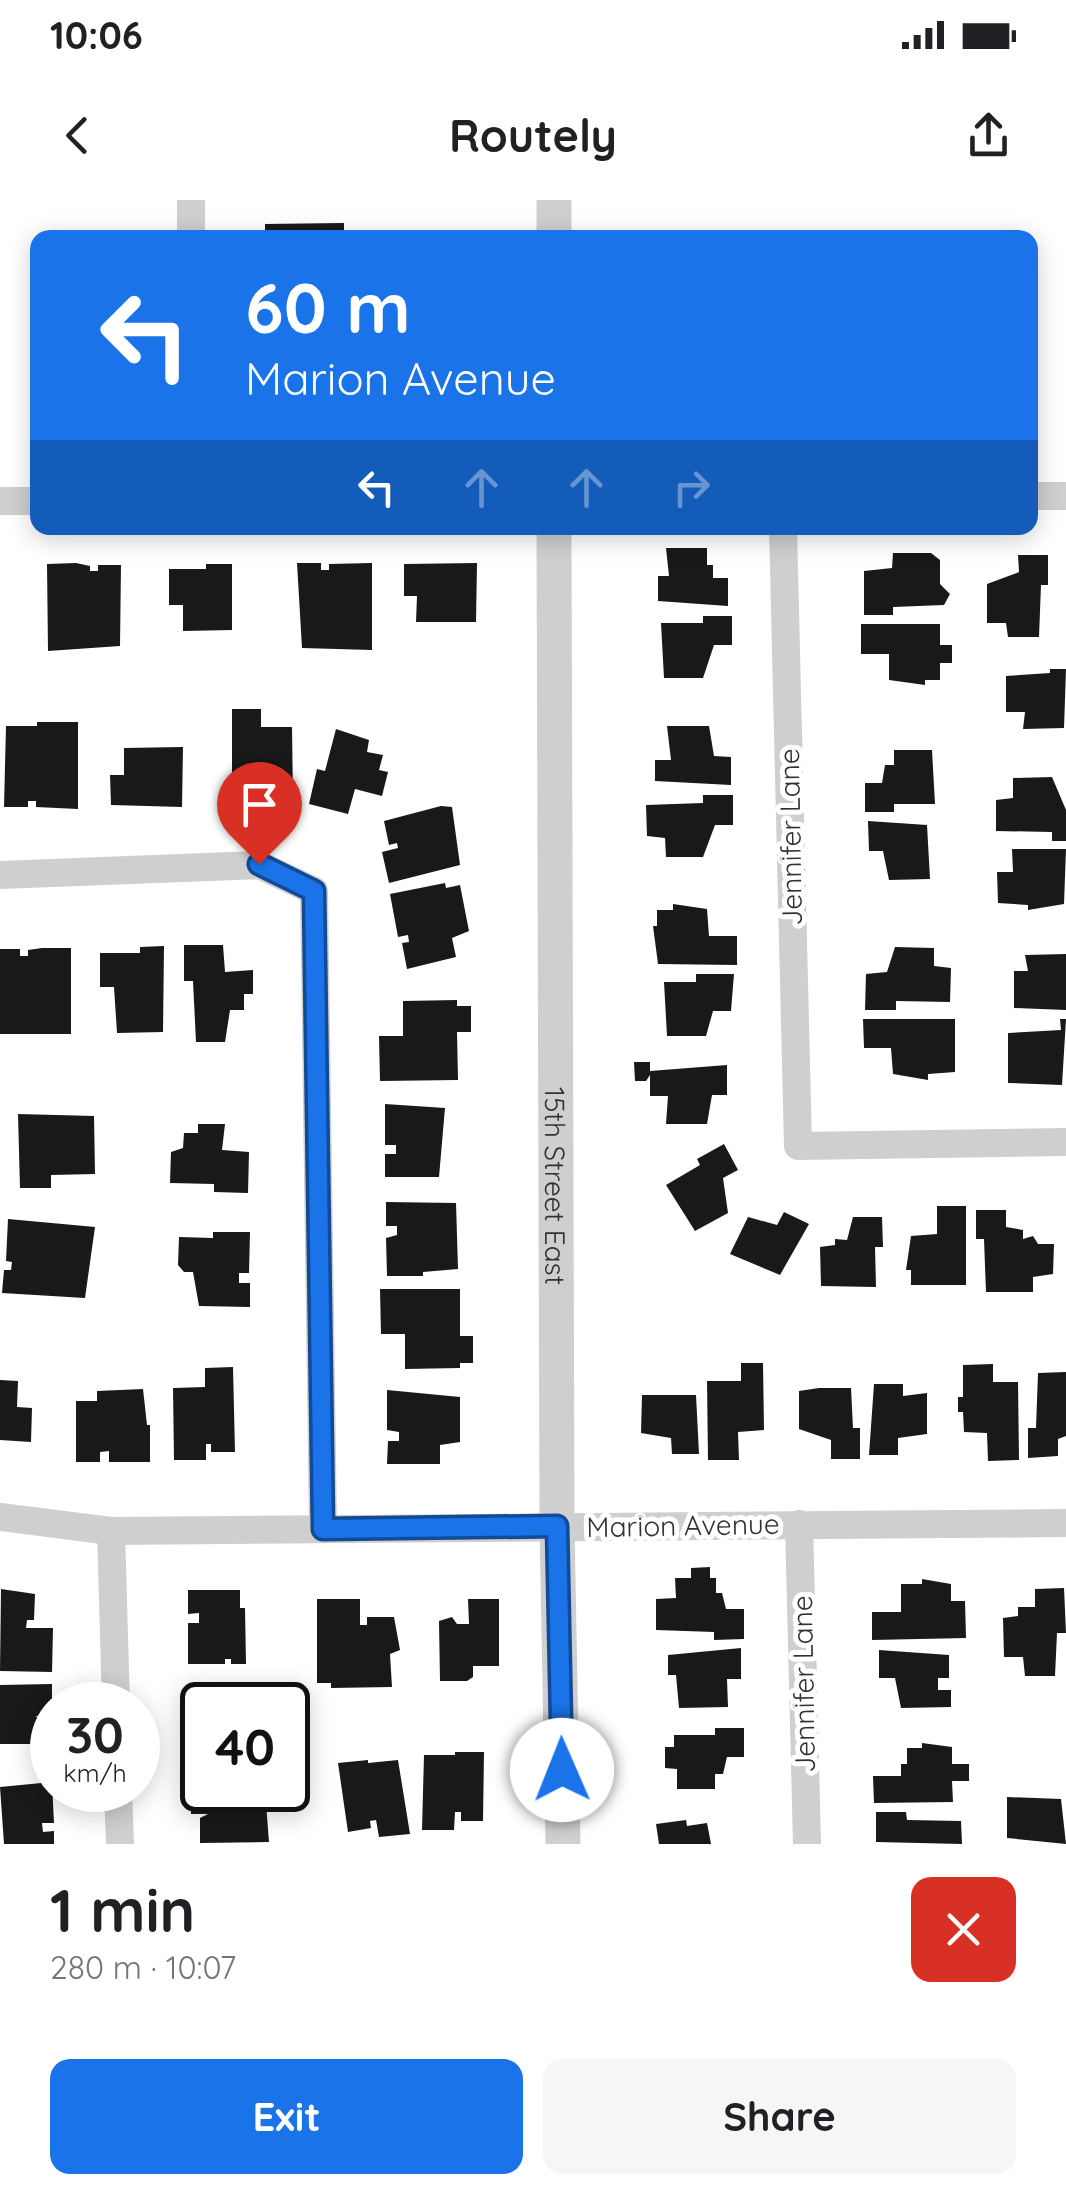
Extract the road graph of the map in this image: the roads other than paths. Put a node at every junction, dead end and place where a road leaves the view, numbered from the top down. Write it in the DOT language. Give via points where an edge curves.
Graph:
graph roads {
  1 [pos="190,200"];
  2 [pos="554,200"];
  3 [pos="190,230"];
  4 [pos="554,230"];
  5 [pos="1038,496"];
  6 [pos="1066,496"];
  7 [pos="0,501"];
  8 [pos="30,501"];
  9 [pos="554,535"];
  10 [pos="783,535"];
  11 [pos="0,875"];
  12 [pos="1066,1142"];
  13 [pos="0,1517"];
  14 [pos="1066,1523"];
  15 [pos="798,1524"];
  16 [pos="557,1526"];
  17 [pos="323,1529"];
  18 [pos="111,1531"];
  19 [pos="115,1682"];
  20 [pos="119,1812"];
  21 [pos="120,1844"];
  22 [pos="563,1844"];
  23 [pos="806,1844"];
  1 -- 3 [label="street"];
  2 -- 4 [label="street"];
  5 -- 6 [label="street"];
  7 -- 8 [label="street"];
  9 -- 16 [label="street, 15th Street East"];
  10 -- 12 [label="street, Jennifer Lane" via="798,1146"];
  11 -- 17 [label="street" via="259,864 314,891"];
  13 -- 18 [label="street, Marion Avenue"];
  14 -- 15 [label="street, Marion Avenue"];
  15 -- 16 [label="street, Marion Avenue"];
  15 -- 23 [label="street, Jennifer Lane"];
  16 -- 17 [label="street, Marion Avenue"];
  16 -- 22 [label="street, 15th Street East"];
  17 -- 18 [label="street, Marion Avenue"];
  18 -- 19 [label="street"];
  20 -- 21 [label="street"];
}
